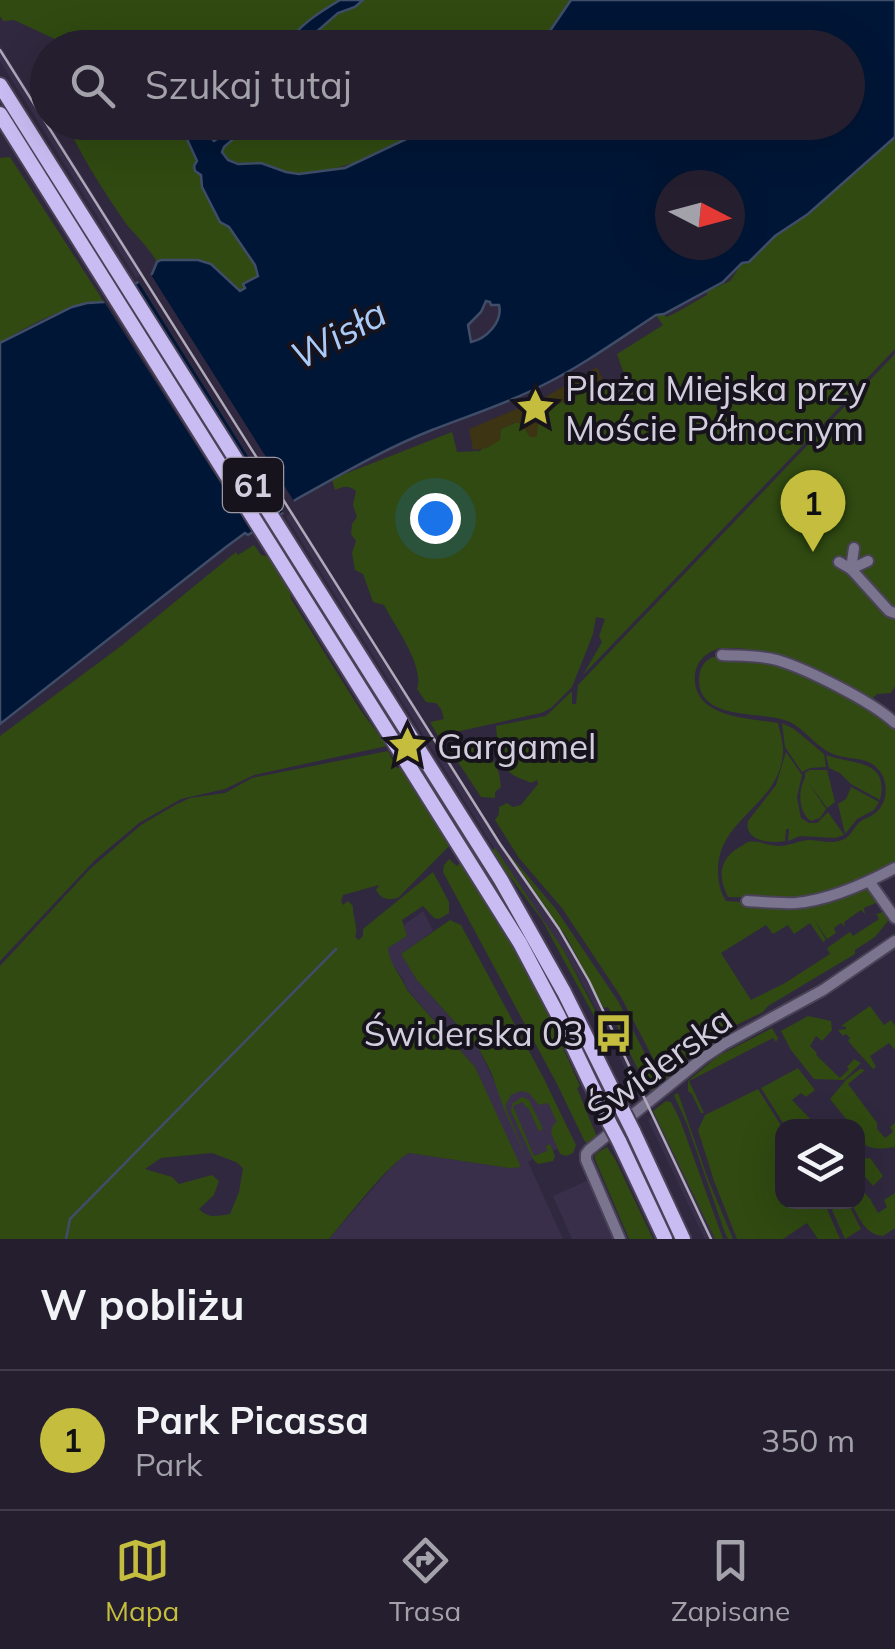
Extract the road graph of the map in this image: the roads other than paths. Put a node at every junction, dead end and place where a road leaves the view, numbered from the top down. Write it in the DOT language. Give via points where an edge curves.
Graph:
graph roads {
  1 [pos="0,85"];
  2 [pos="9,119"];
  3 [pos="854,548"];
  4 [pos="868,561"];
  5 [pos="846,567"];
  6 [pos="895,612"];
  7 [pos="722,655"];
  8 [pos="895,723"];
  9 [pos="895,868"];
  10 [pos="869,881"];
  11 [pos="747,901"];
  12 [pos="895,918"];
  13 [pos="895,941"];
  14 [pos="620,1239"];
  15 [pos="665,1239"];
  16 [pos="683,1239"];
  1 -- 2 [label="main road, 61"];
  2 -- 15 [label="main road, 61, bridge" via="527,956"];
  2 -- 16 [label="main road, 61, bridge" via="534,936"];
  3 -- 5 [label="street"];
  4 -- 5 [label="street"];
  5 -- 6 [label="street"];
  7 -- 8 [label="street" via="778,660"];
  9 -- 10 [label="street"];
  10 -- 11 [label="street" via="802,902"];
  10 -- 12 [label="street"];
  13 -- 14 [label="street, Świderska" via="703,1058 589,1150 586,1160"];
}
